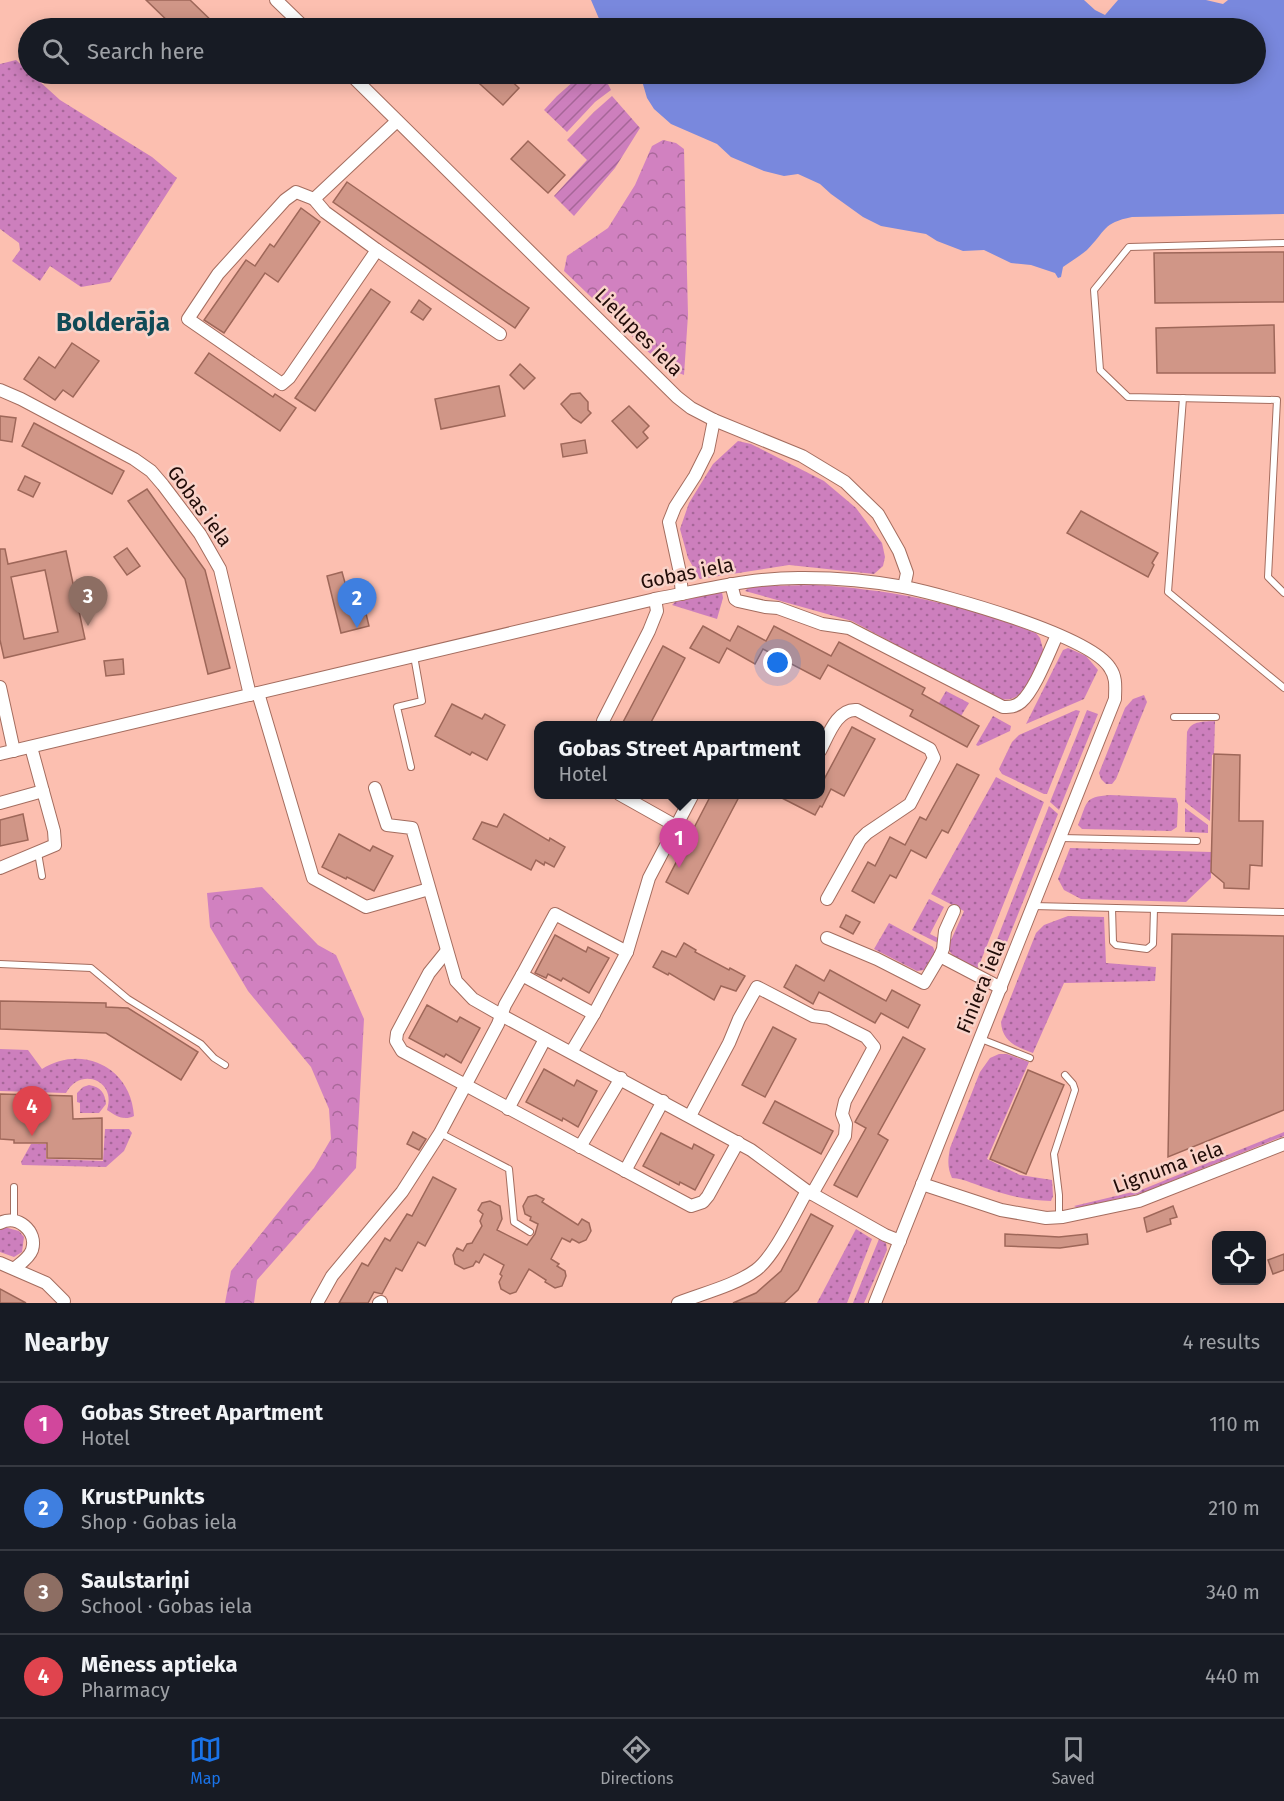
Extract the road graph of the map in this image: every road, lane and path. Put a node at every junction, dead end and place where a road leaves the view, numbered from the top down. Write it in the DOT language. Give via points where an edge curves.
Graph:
graph roads {
  1 [pos="276,0"];
  2 [pos="295,18"];
  3 [pos="360,84"];
  4 [pos="397,121"];
  5 [pos="314,198"];
  6 [pos="1284,243"];
  7 [pos="378,250"];
  8 [pos="500,334"];
  9 [pos="0,390"];
  10 [pos="1183,398"];
  11 [pos="714,420"];
  12 [pos="731,584"];
  13 [pos="904,587"];
  14 [pos="1284,593"];
  15 [pos="682,594"];
  16 [pos="655,599"];
  17 [pos="1057,635"];
  18 [pos="414,656"];
  19 [pos="1116,681"];
  20 [pos="0,687"];
  21 [pos="1284,688"];
  22 [pos="254,694"];
  23 [pos="1174,717"];
  24 [pos="1215,717"];
  25 [pos="603,721"];
  26 [pos="825,742"];
  27 [pos="31,747"];
  28 [pos="15,751"];
  29 [pos="0,754"];
  30 [pos="411,767"];
  31 [pos="375,788"];
  32 [pos="43,791"];
  33 [pos="626,799"];
  34 [pos="691,799"];
  35 [pos="0,803"];
  36 [pos="676,826"];
  37 [pos="1060,838"];
  38 [pos="1197,841"];
  39 [pos="38,853"];
  40 [pos="0,868"];
  41 [pos="42,876"];
  42 [pos="429,890"];
  43 [pos="827,899"];
  44 [pos="1034,906"];
  45 [pos="1112,908"];
  46 [pos="1154,909"];
  47 [pos="954,910"];
  48 [pos="1284,912"];
  49 [pos="827,938"];
  50 [pos="446,952"];
  51 [pos="627,952"];
  52 [pos="940,956"];
  53 [pos="0,964"];
  54 [pos="522,975"];
  55 [pos="1002,988"];
  56 [pos="594,1014"];
  57 [pos="501,1015"];
  58 [pos="545,1039"];
  59 [pos="981,1039"];
  60 [pos="572,1052"];
  61 [pos="1030,1059"];
  62 [pos="225,1065"];
  63 [pos="1065,1075"];
  64 [pos="621,1078"];
  65 [pos="464,1085"];
  66 [pos="663,1101"];
  67 [pos="508,1109"];
  68 [pos="690,1116"];
  69 [pos="440,1133"];
  70 [pos="738,1142"];
  71 [pos="1284,1144"];
  72 [pos="580,1147"];
  73 [pos="625,1171"];
  74 [pos="922,1184"];
  75 [pos="14,1187"];
  76 [pos="810,1193"];
  77 [pos="1059,1218"];
  78 [pos="14,1220"];
  79 [pos="0,1223"];
  80 [pos="530,1232"];
  81 [pos="900,1241"];
  82 [pos="0,1263"];
  83 [pos="15,1268"];
  84 [pos="63,1301"];
  85 [pos="317,1303"];
  86 [pos="678,1303"];
  87 [pos="875,1303"];
  1 -- 2 [label="street"];
  3 -- 4 [label="street, Lielupes iela"];
  4 -- 5 [label="street"];
  4 -- 11 [label="street, Lielupes iela" via="677,397"];
  5 -- 7 [label="street" via="325,212"];
  5 -- 7 [label="street" via="296,192 285,200 218,274 188,319 282,384"];
  6 -- 10 [label="lane" via="1129,247 1094,290 1100,370 1128,397"];
  7 -- 8 [label="street"];
  9 -- 22 [label="street, Gobas iela" via="134,459 163,485 200,534 220,569"];
  10 -- 14 [label="lane" via="1276,400 1268,577"];
  10 -- 21 [label="lane" via="1168,592"];
  11 -- 13 [label="street, Lielupes iela" via="802,456 860,495 878,514 899,551 907,573"];
  11 -- 15 [label="street" via="708,450 669,522"];
  12 -- 13 [label="street, Gobas iela" via="804,578"];
  12 -- 15 [label="street, Gobas iela"];
  12 -- 17 [label="street" via="735,598 742,603 778,608 822,624 849,628 1003,707 1019,704 1028,694"];
  13 -- 17 [label="street, Gobas iela" via="968,603"];
  15 -- 16 [label="street, Gobas iela"];
  16 -- 18 [label="street, Gobas iela"];
  16 -- 25 [label="street" via="657,611 649,631"];
  17 -- 19 [label="street, Gobas iela" via="1099,657"];
  18 -- 22 [label="street, Gobas iela"];
  18 -- 30 [label="lane" via="422,701 397,707"];
  19 -- 37 [label="street, Finiera iela" via="1109,716"];
  20 -- 28 [label="street"];
  22 -- 27 [label="street, Gobas iela"];
  22 -- 42 [label="street" via="313,878 366,907"];
  23 -- 24 [label="lane"];
  26 -- 43 [label="street" via="843,712 857,710 930,749 934,758 910,804 860,840"];
  27 -- 28 [label="street, Gobas iela"];
  27 -- 32 [label="street"];
  28 -- 29 [label="street, Gobas iela"];
  31 -- 42 [label="street" via="387,825 412,828"];
  32 -- 35 [label="street"];
  32 -- 39 [label="street" via="55,845"];
  33 -- 36 [label="street"];
  34 -- 36 [label="street"];
  36 -- 51 [label="street" via="649,878"];
  37 -- 38 [label="lane"];
  37 -- 44 [label="street, Finiera iela"];
  39 -- 40 [label="street"];
  39 -- 41 [label="lane"];
  42 -- 50 [label="street"];
  44 -- 45 [label="lane"];
  44 -- 55 [label="street, Finiera iela"];
  45 -- 46 [label="lane"];
  45 -- 46 [label="lane" via="1113,942 1147,948 1153,944"];
  46 -- 48 [label="lane"];
  47 -- 52 [label="street"];
  49 -- 52 [label="street" via="924,983"];
  50 -- 57 [label="street" via="456,981 464,991"];
  50 -- 65 [label="street" via="429,973 396,1041 402,1051"];
  51 -- 54 [label="street" via="555,914"];
  51 -- 56 [label="street"];
  52 -- 55 [label="street"];
  53 -- 62 [label="lane" via="91,968 128,999 201,1044"];
  54 -- 56 [label="street"];
  54 -- 57 [label="street"];
  55 -- 59 [label="street, Finiera iela"];
  56 -- 60 [label="street"];
  57 -- 58 [label="street"];
  57 -- 65 [label="street"];
  58 -- 60 [label="street"];
  58 -- 67 [label="street"];
  59 -- 61 [label="lane"];
  59 -- 74 [label="street, Finiera iela"];
  60 -- 64 [label="street"];
  63 -- 77 [label="lane" via="1075,1090 1054,1154"];
  64 -- 66 [label="street"];
  64 -- 72 [label="street"];
  65 -- 67 [label="street"];
  65 -- 69 [label="street"];
  66 -- 68 [label="street"];
  66 -- 73 [label="street"];
  67 -- 72 [label="street"];
  68 -- 70 [label="street"];
  68 -- 76 [label="street" via="757,987 813,1016 828,1018 866,1037 874,1047 845,1101 845,1136"];
  69 -- 80 [label="lane" via="509,1169 514,1222"];
  69 -- 85 [label="street" via="402,1192 332,1276"];
  70 -- 73 [label="street" via="708,1196 698,1205 686,1204"];
  70 -- 76 [label="street"];
  71 -- 77 [label="street, Lignuma iela" via="1139,1201"];
  72 -- 73 [label="street"];
  74 -- 77 [label="street, Lignuma iela" via="1001,1210"];
  74 -- 81 [label="street, Finiera iela"];
  75 -- 78 [label="lane"];
  76 -- 81 [label="street"];
  76 -- 86 [label="street" via="758,1269"];
  78 -- 79 [label="street"];
  78 -- 83 [label="street" via="29,1229 33,1239 28,1256"];
  81 -- 87 [label="street, Finiera iela"];
  82 -- 83 [label="street"];
  83 -- 84 [label="street" via="46,1282"];
}
